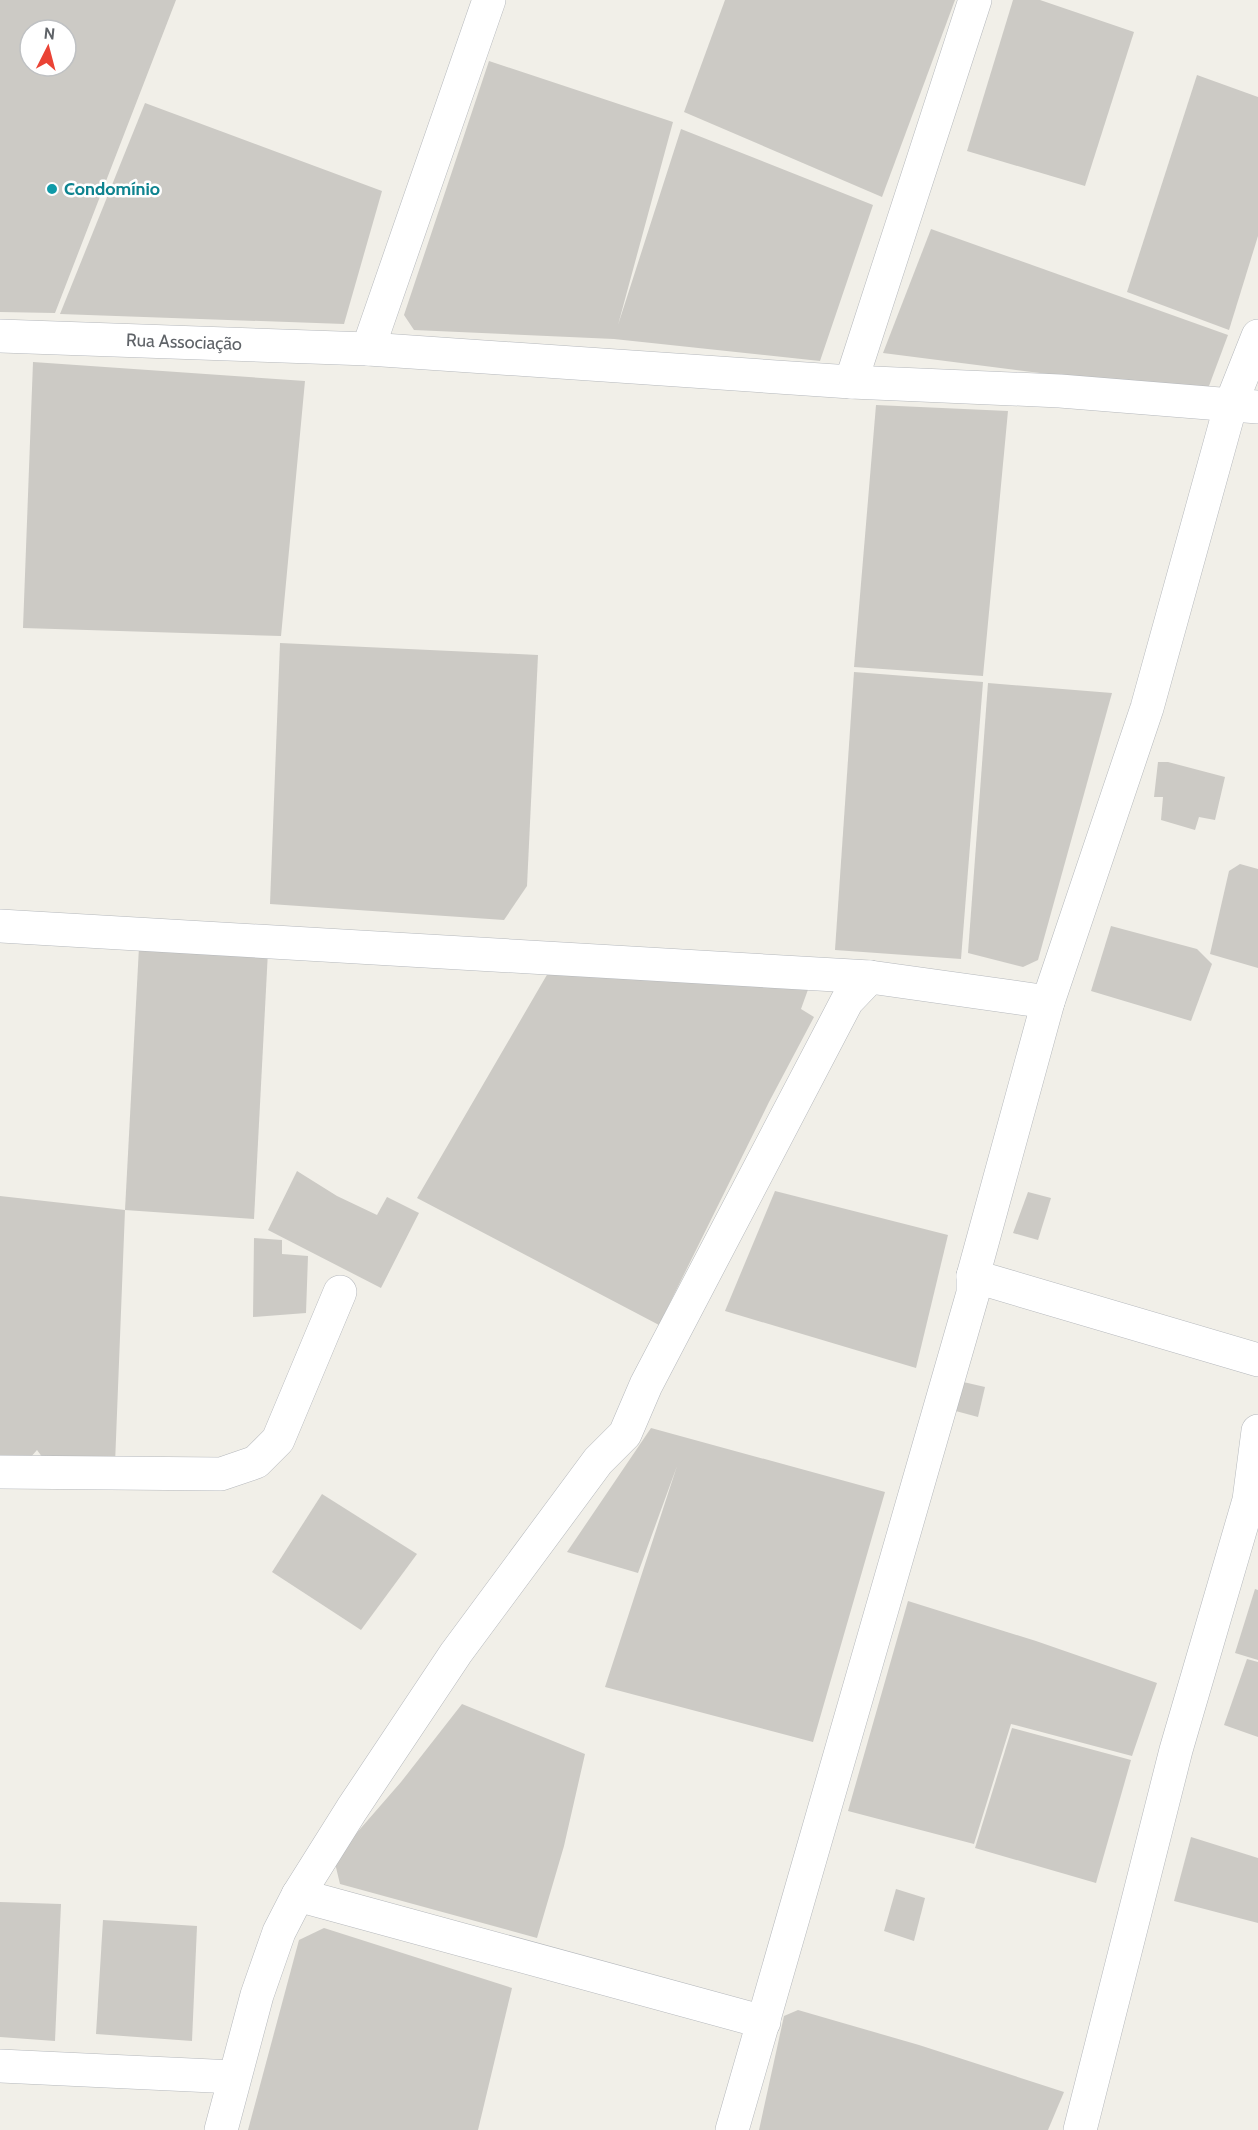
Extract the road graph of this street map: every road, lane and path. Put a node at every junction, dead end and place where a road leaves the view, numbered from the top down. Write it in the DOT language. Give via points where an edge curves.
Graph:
graph roads {
  1 [pos="489,0"];
  2 [pos="975,0"];
  3 [pos="0,336"];
  4 [pos="1258,336"];
  5 [pos="368,349"];
  6 [pos="851,382"];
  7 [pos="1245,406"];
  8 [pos="0,926"];
  9 [pos="870,977"];
  10 [pos="1048,1002"];
  11 [pos="973,1276"];
  12 [pos="340,1292"];
  13 [pos="1258,1360"];
  14 [pos="1258,1431"];
  15 [pos="0,1472"];
  16 [pos="298,1895"];
  17 [pos="764,2022"];
  18 [pos="0,2066"];
  19 [pos="234,2078"];
  20 [pos="1087,2128"];
  21 [pos="221,2130"];
  22 [pos="732,2130"];
  1 -- 5 [label="street"];
  2 -- 6 [label="street"];
  3 -- 5 [label="street, Rua Associação"];
  4 -- 7 [label="street"];
  5 -- 6 [label="street, Rua Associação"];
  6 -- 7 [label="street, Rua Associação" via="1060,391"];
  7 -- 10 [label="street"];
  8 -- 9 [label="street"];
  9 -- 10 [label="street"];
  9 -- 16 [label="street" via="847,1001 646,1385 625,1434 598,1461 456,1653"];
  10 -- 11 [label="street"];
  11 -- 13 [label="street"];
  11 -- 17 [label="street" via="973,1293"];
  12 -- 15 [label="street" via="278,1440 256,1462 221,1474"];
  14 -- 20 [label="street" via="1249,1500 1176,1750"];
  16 -- 17 [label="street"];
  16 -- 19 [label="street" via="279,1932"];
  17 -- 22 [label="street"];
  18 -- 19 [label="street"];
  19 -- 21 [label="street"];
}
